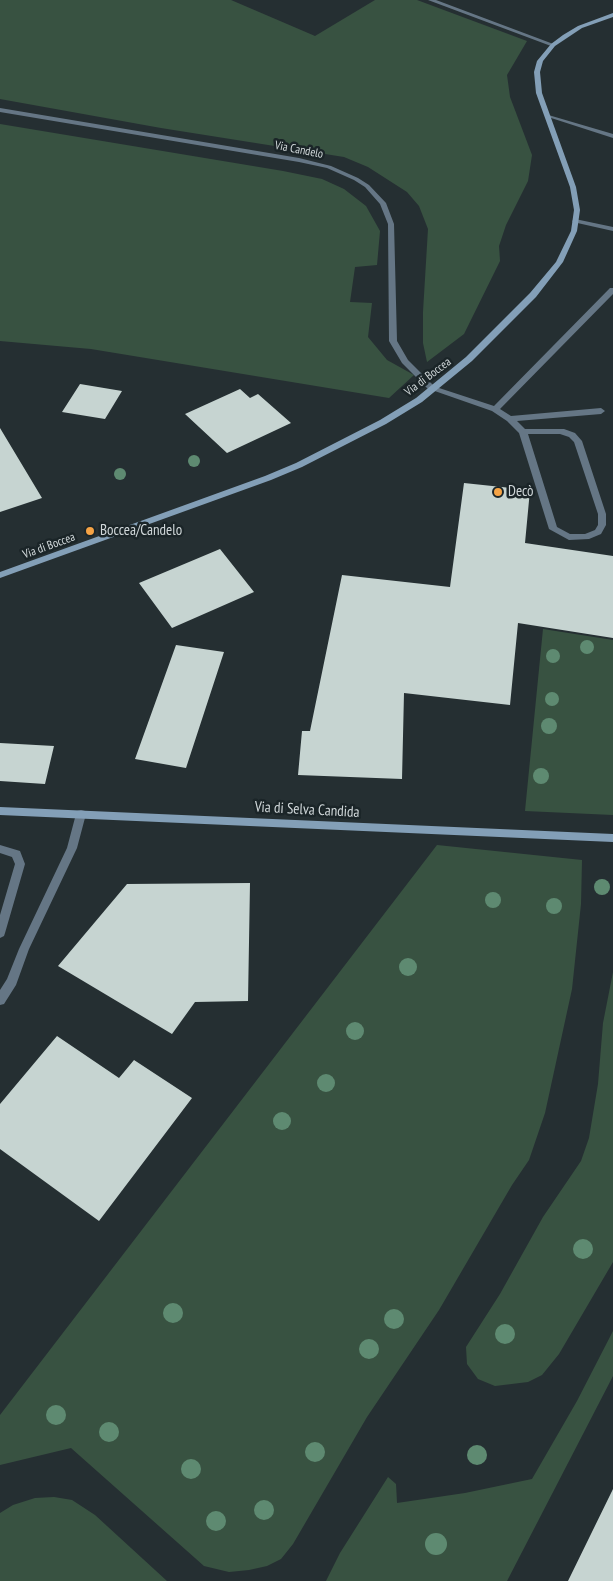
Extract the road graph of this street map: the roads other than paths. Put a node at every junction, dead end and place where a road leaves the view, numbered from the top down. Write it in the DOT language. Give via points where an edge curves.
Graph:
graph roads {
  1 [pos="431,0"];
  2 [pos="613,15"];
  3 [pos="553,45"];
  4 [pos="0,110"];
  5 [pos="547,115"];
  6 [pos="613,136"];
  7 [pos="575,221"];
  8 [pos="613,229"];
  9 [pos="613,290"];
  10 [pos="433,389"];
  11 [pos="495,409"];
  12 [pos="602,411"];
  13 [pos="510,419"];
  14 [pos="523,432"];
  15 [pos="0,575"];
  16 [pos="0,811"];
  17 [pos="81,814"];
  18 [pos="613,838"];
  19 [pos="0,848"];
  20 [pos="0,933"];
  21 [pos="0,1000"];
  1 -- 3 [label="street"];
  2 -- 3 [label="main road, Via di Boccea" via="580,28"];
  3 -- 5 [label="main road, Via di Boccea" via="540,61 537,72 539,94"];
  4 -- 10 [label="street, Via Candelo" via="298,160 329,167 367,186 383,204 391,224 394,341 405,361"];
  5 -- 6 [label="street"];
  5 -- 7 [label="main road, Via di Boccea" via="574,187"];
  7 -- 8 [label="street"];
  7 -- 10 [label="main road, Via di Boccea" via="570,241 559,262 529,301"];
  9 -- 11 [label="street"];
  10 -- 11 [label="street"];
  10 -- 15 [label="main road, Via di Boccea" via="383,422 300,465"];
  11 -- 13 [label="street"];
  12 -- 13 [label="street"];
  13 -- 14 [label="street"];
  14 -- 14 [label="street" via="561,431 578,441 602,514 598,532 569,537 553,529"];
  16 -- 17 [label="main road, Via di Selva Candida"];
  17 -- 18 [label="main road, Via di Selva Candida"];
  17 -- 21 [label="street" via="72,848 12,981"];
  19 -- 20 [label="street" via="16,854 20,864"];
}
